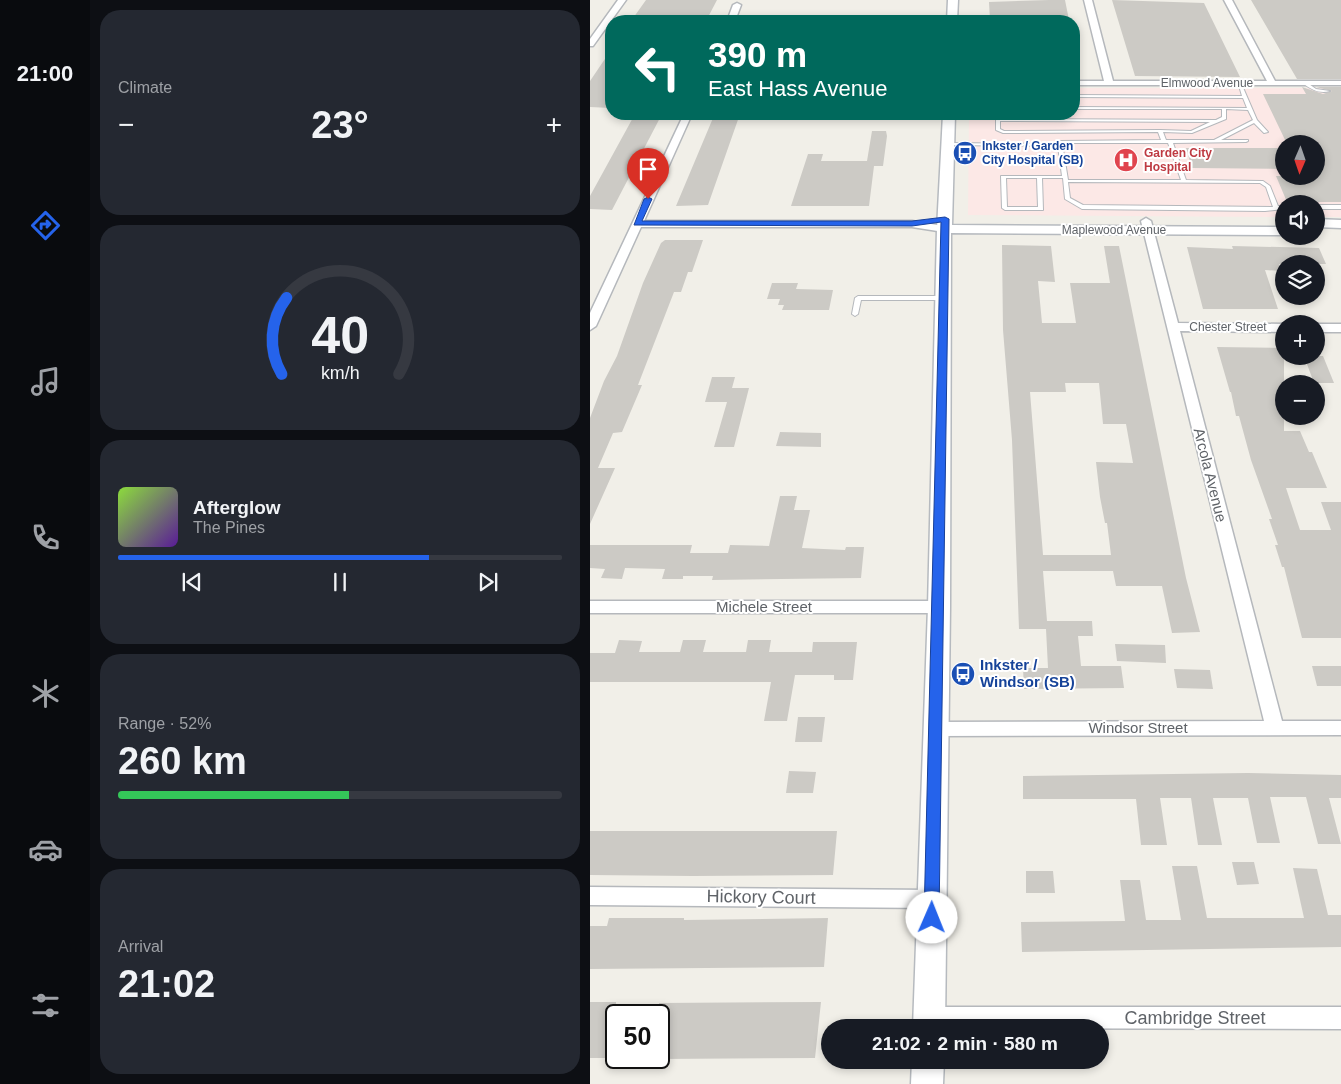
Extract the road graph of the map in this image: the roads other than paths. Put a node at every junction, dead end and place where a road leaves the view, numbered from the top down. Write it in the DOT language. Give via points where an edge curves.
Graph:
graph roads {
  1 [pos="622,0"];
  2 [pos="953,0"];
  3 [pos="1088,0"];
  4 [pos="1228,0"];
  5 [pos="737,5"];
  6 [pos="611,15"];
  7 [pos="733,15"];
  8 [pos="952,15"];
  9 [pos="605,23"];
  10 [pos="590,44"];
  11 [pos="1080,83"];
  12 [pos="1109,83"];
  13 [pos="1239,83"];
  14 [pos="1272,83"];
  15 [pos="1305,83"];
  16 [pos="1341,83"];
  17 [pos="1328,92"];
  18 [pos="1080,96"];
  19 [pos="1243,97"];
  20 [pos="1080,108"];
  21 [pos="1224,108"];
  22 [pos="1249,109"];
  23 [pos="1080,118"];
  24 [pos="685,120"];
  25 [pos="949,120"];
  26 [pos="998,120"];
  27 [pos="1218,121"];
  28 [pos="1255,121"];
  29 [pos="1053,132"];
  30 [pos="1160,132"];
  31 [pos="1266,132"];
  32 [pos="1215,141"];
  33 [pos="1246,141"];
  34 [pos="1164,142"];
  35 [pos="1170,142"];
  36 [pos="949,144"];
  37 [pos="1060,144"];
  38 [pos="1040,177"];
  39 [pos="1065,179"];
  40 [pos="1184,181"];
  41 [pos="1275,204"];
  42 [pos="1275,207"];
  43 [pos="1325,207"];
  44 [pos="1341,207"];
  45 [pos="1146,220"];
  46 [pos="1275,223"];
  47 [pos="1325,223"];
  48 [pos="637,224"];
  49 [pos="945,224"];
  50 [pos="1341,224"];
  51 [pos="1275,230"];
  52 [pos="1325,231"];
  53 [pos="1341,232"];
  54 [pos="943,298"];
  55 [pos="856,314"];
  56 [pos="590,326"];
  57 [pos="1172,327"];
  58 [pos="1275,328"];
  59 [pos="1325,328"];
  60 [pos="1341,328"];
  61 [pos="590,607"];
  62 [pos="939,607"];
  63 [pos="1275,728"];
  64 [pos="1341,728"];
  65 [pos="936,729"];
  66 [pos="590,896"];
  67 [pos="932,899"];
  68 [pos="1341,1018"];
  69 [pos="929,1019"];
  70 [pos="1109,1021"];
  71 [pos="928,1069"];
  72 [pos="927,1084"];
  1 -- 6 [label="street"];
  2 -- 8 [label="main road"];
  3 -- 12 [label="street"];
  4 -- 14 [label="street"];
  5 -- 7 [label="street"];
  9 -- 10 [label="street"];
  11 -- 12 [label="street, Elmwood Avenue"];
  12 -- 13 [label="street, Elmwood Avenue"];
  13 -- 14 [label="street, Elmwood Avenue"];
  13 -- 19 [label="lane"];
  14 -- 15 [label="street, Elmwood Avenue"];
  15 -- 16 [label="street, Elmwood Avenue"];
  15 -- 17 [label="lane" via="1315,90"];
  18 -- 19 [label="lane"];
  19 -- 22 [label="lane"];
  20 -- 21 [label="lane"];
  21 -- 22 [label="lane"];
  21 -- 27 [label="lane" via="1224,118"];
  22 -- 28 [label="lane"];
  23 -- 27 [label="lane"];
  24 -- 48 [label="street"];
  25 -- 36 [label="main road"];
  26 -- 29 [label="lane" via="998,130 1003,132"];
  27 -- 30 [label="lane" via="1192,132"];
  28 -- 31 [label="lane"];
  28 -- 32 [label="lane"];
  29 -- 30 [label="lane"];
  29 -- 37 [label="lane"];
  30 -- 34 [label="lane"];
  32 -- 33 [label="lane"];
  32 -- 35 [label="lane"];
  34 -- 35 [label="lane"];
  34 -- 37 [label="lane"];
  35 -- 40 [label="lane"];
  36 -- 37 [label="lane"];
  36 -- 49 [label="main road"];
  37 -- 39 [label="lane"];
  38 -- 38 [label="lane" via="1003,177 1005,208 1041,209"];
  38 -- 39 [label="lane"];
  39 -- 40 [label="lane"];
  39 -- 45 [label="lane" via="1068,199 1082,207"];
  40 -- 41 [label="lane" via="1262,182 1268,186"];
  42 -- 45 [label="lane"];
  43 -- 44 [label="lane"];
  45 -- 46 [label="main road, Maplewood Avenue"];
  45 -- 49 [label="main road, Maplewood Avenue"];
  45 -- 51 [label="main road, Maplewood Avenue"];
  45 -- 57 [label="street, Arcola Avenue"];
  47 -- 50 [label="main road"];
  48 -- 49 [label="street"];
  48 -- 56 [label="street"];
  49 -- 54 [label="main road"];
  52 -- 53 [label="main road"];
  54 -- 55 [label="lane" via="858,298"];
  54 -- 62 [label="main road"];
  57 -- 58 [label="street, Chester Street"];
  57 -- 63 [label="street, Arcola Avenue"];
  59 -- 60 [label="street"];
  61 -- 62 [label="street, Michele Street"];
  62 -- 65 [label="main road"];
  63 -- 64 [label="street, Windsor Street"];
  63 -- 65 [label="street, Windsor Street"];
  65 -- 67 [label="main road"];
  66 -- 67 [label="street, Hickory Court"];
  67 -- 69 [label="main road"];
  68 -- 70 [label="street, Cambridge Street"];
  71 -- 72 [label="main road"];
}
